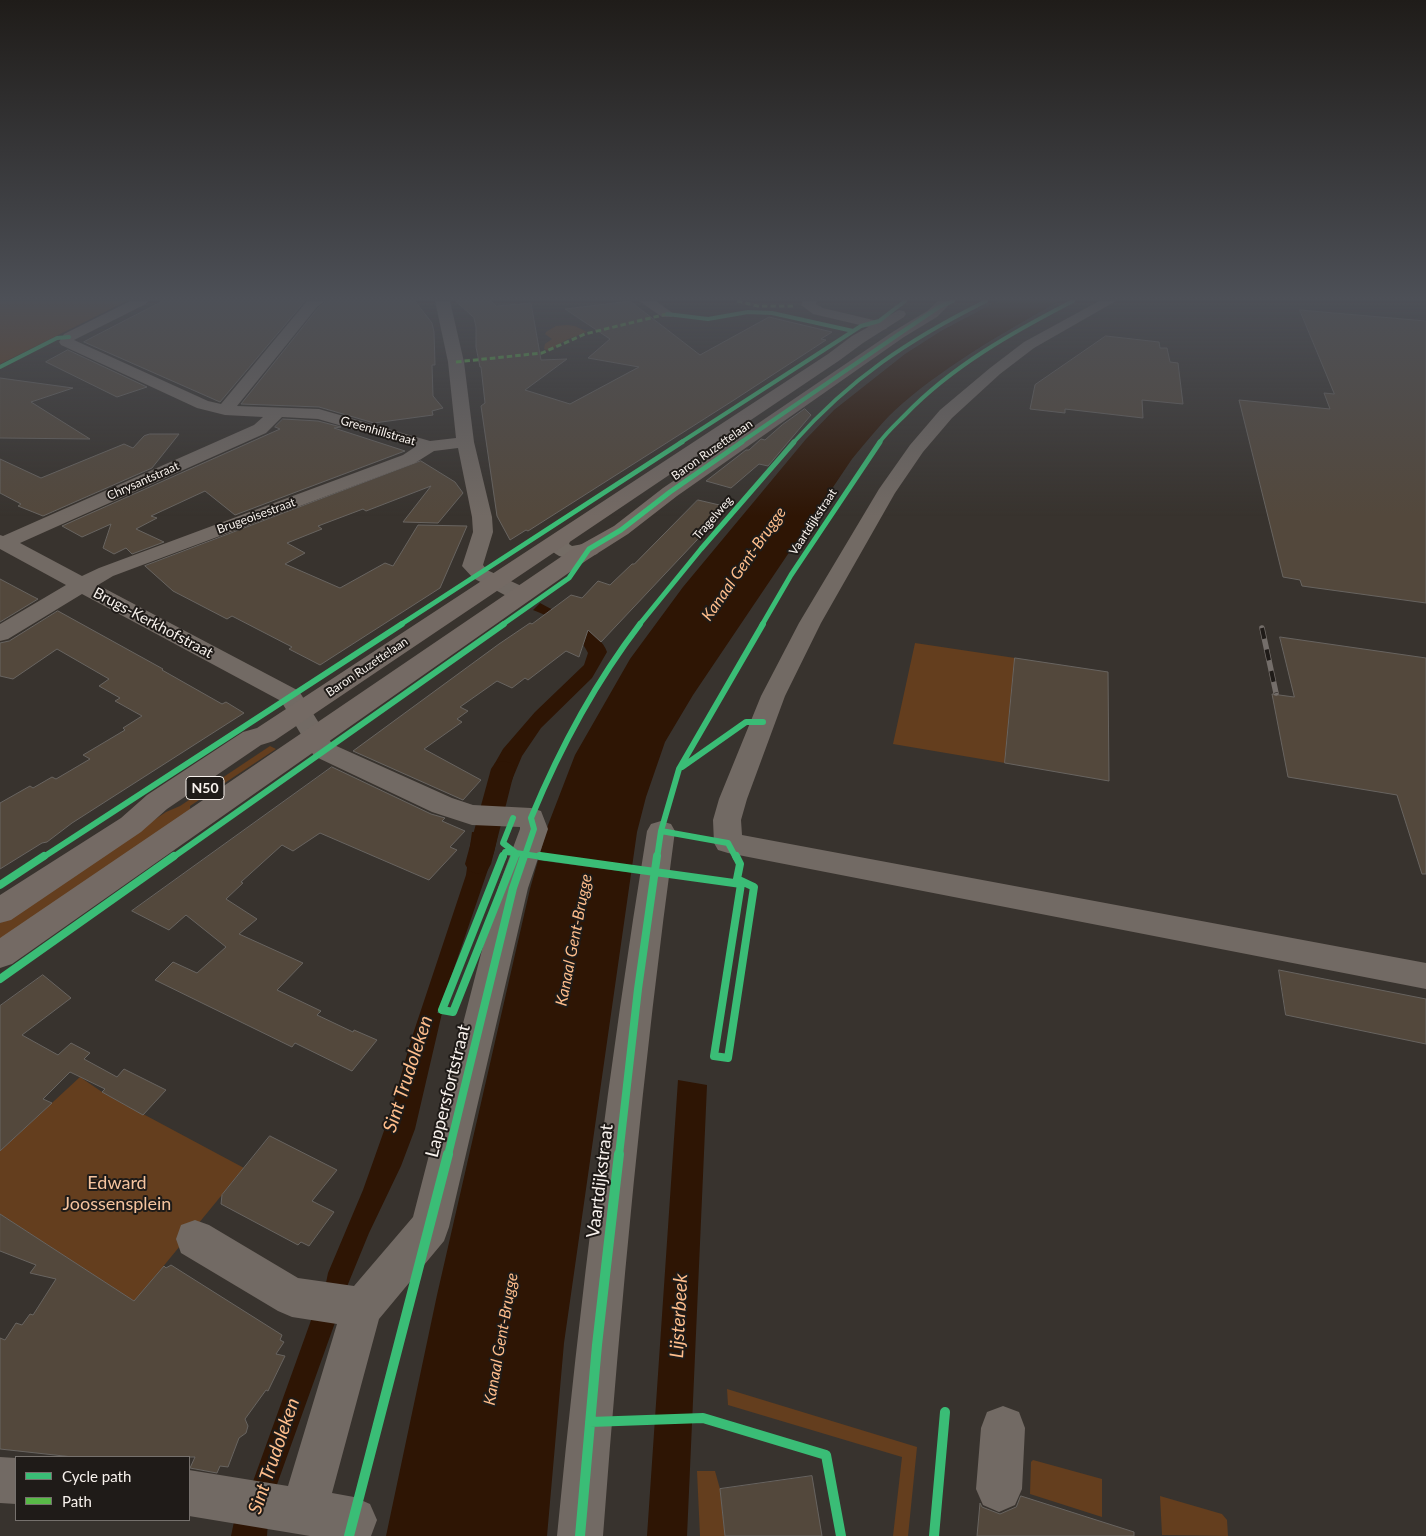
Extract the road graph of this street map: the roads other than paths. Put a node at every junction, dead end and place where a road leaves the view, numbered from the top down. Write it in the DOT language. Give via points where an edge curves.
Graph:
graph roads {
  1 [pos="130,373"];
  2 [pos="256,373"];
  3 [pos="457,373"];
  4 [pos="810,373"];
  5 [pos="844,373"];
  6 [pos="993,373"];
  7 [pos="225,410"];
  8 [pos="277,412"];
  9 [pos="465,442"];
  10 [pos="429,446"];
  11 [pos="561,538"];
  12 [pos="2,542"];
  13 [pos="589,549"];
  14 [pos="496,582"];
  15 [pos="82,584"];
  16 [pos="522,595"];
  17 [pos="0,634"];
  18 [pos="300,712"];
  19 [pos="315,737"];
  20 [pos="661,831"];
  21 [pos="0,911"];
  22 [pos="0,955"];
  23 [pos="1426,976"];
  24 [pos="195,1239"];
  25 [pos="340,1304"];
  26 [pos="1003,1428"];
  27 [pos="0,1480"];
  28 [pos="15,1481"];
  29 [pos="999,1489"];
  30 [pos="194,1493"];
  31 [pos="274,1506"];
  32 [pos="354,1520"];
  33 [pos="580,1536"];
  1 -- 7 [label="street, Greenhillstraat" via="183,398"];
  2 -- 7 [label="street"];
  3 -- 9 [label="street"];
  4 -- 11 [label="main road, Baron Ruzettelaan / N50"];
  5 -- 13 [label="main road, Baron Ruzettelaan / N50" via="670,492 621,530"];
  6 -- 23 [label="street" via="946,414 916,449 886,493 810,623 773,696 731,806 727,820 728,843"];
  7 -- 8 [label="street, Greenhillstraat"];
  8 -- 10 [label="street, Greenhillstraat" via="319,414"];
  8 -- 12 [label="street, Chrysantstraat" via="260,429"];
  9 -- 10 [label="street, Greenhillstraat"];
  9 -- 14 [label="street" via="483,532 472,566"];
  10 -- 15 [label="street, Brugeoisestraat" via="409,459 106,572"];
  11 -- 13 [label="main road, N50" via="558,545 564,551"];
  11 -- 14 [label="main road, Baron Ruzettelaan / N50"];
  12 -- 15 [label="street, Brugs-Kerkhofstraat"];
  13 -- 16 [label="main road, Baron Ruzettelaan / N50"];
  14 -- 16 [label="street"];
  14 -- 18 [label="main road, Baron Ruzettelaan / N50"];
  15 -- 17 [label="street, Brugeoisestraat"];
  15 -- 18 [label="street, Brugs-Kerkhofstraat" via="290,696"];
  16 -- 19 [label="main road, Baron Ruzettelaan / N50"];
  18 -- 19 [label="street"];
  18 -- 21 [label="main road, Baron Ruzettelaan / N50" via="265,735 261,746 250,758 187,800 130,825"];
  19 -- 22 [label="main road, Baron Ruzettelaan / N50"];
  19 -- 25 [label="street, Lappersfortstraat" via="323,750 442,805 486,816 531,818 534,829 513,888 430,1227"];
  20 -- 33 [label="street, Vaartdijkstraat" via="638,988 604,1276"];
  24 -- 25 [label="street" via="292,1297"];
  25 -- 31 [label="street"];
  26 -- 29 [label="street"];
  27 -- 28 [label="street"];
  30 -- 31 [label="street"];
  31 -- 32 [label="street"];
}
